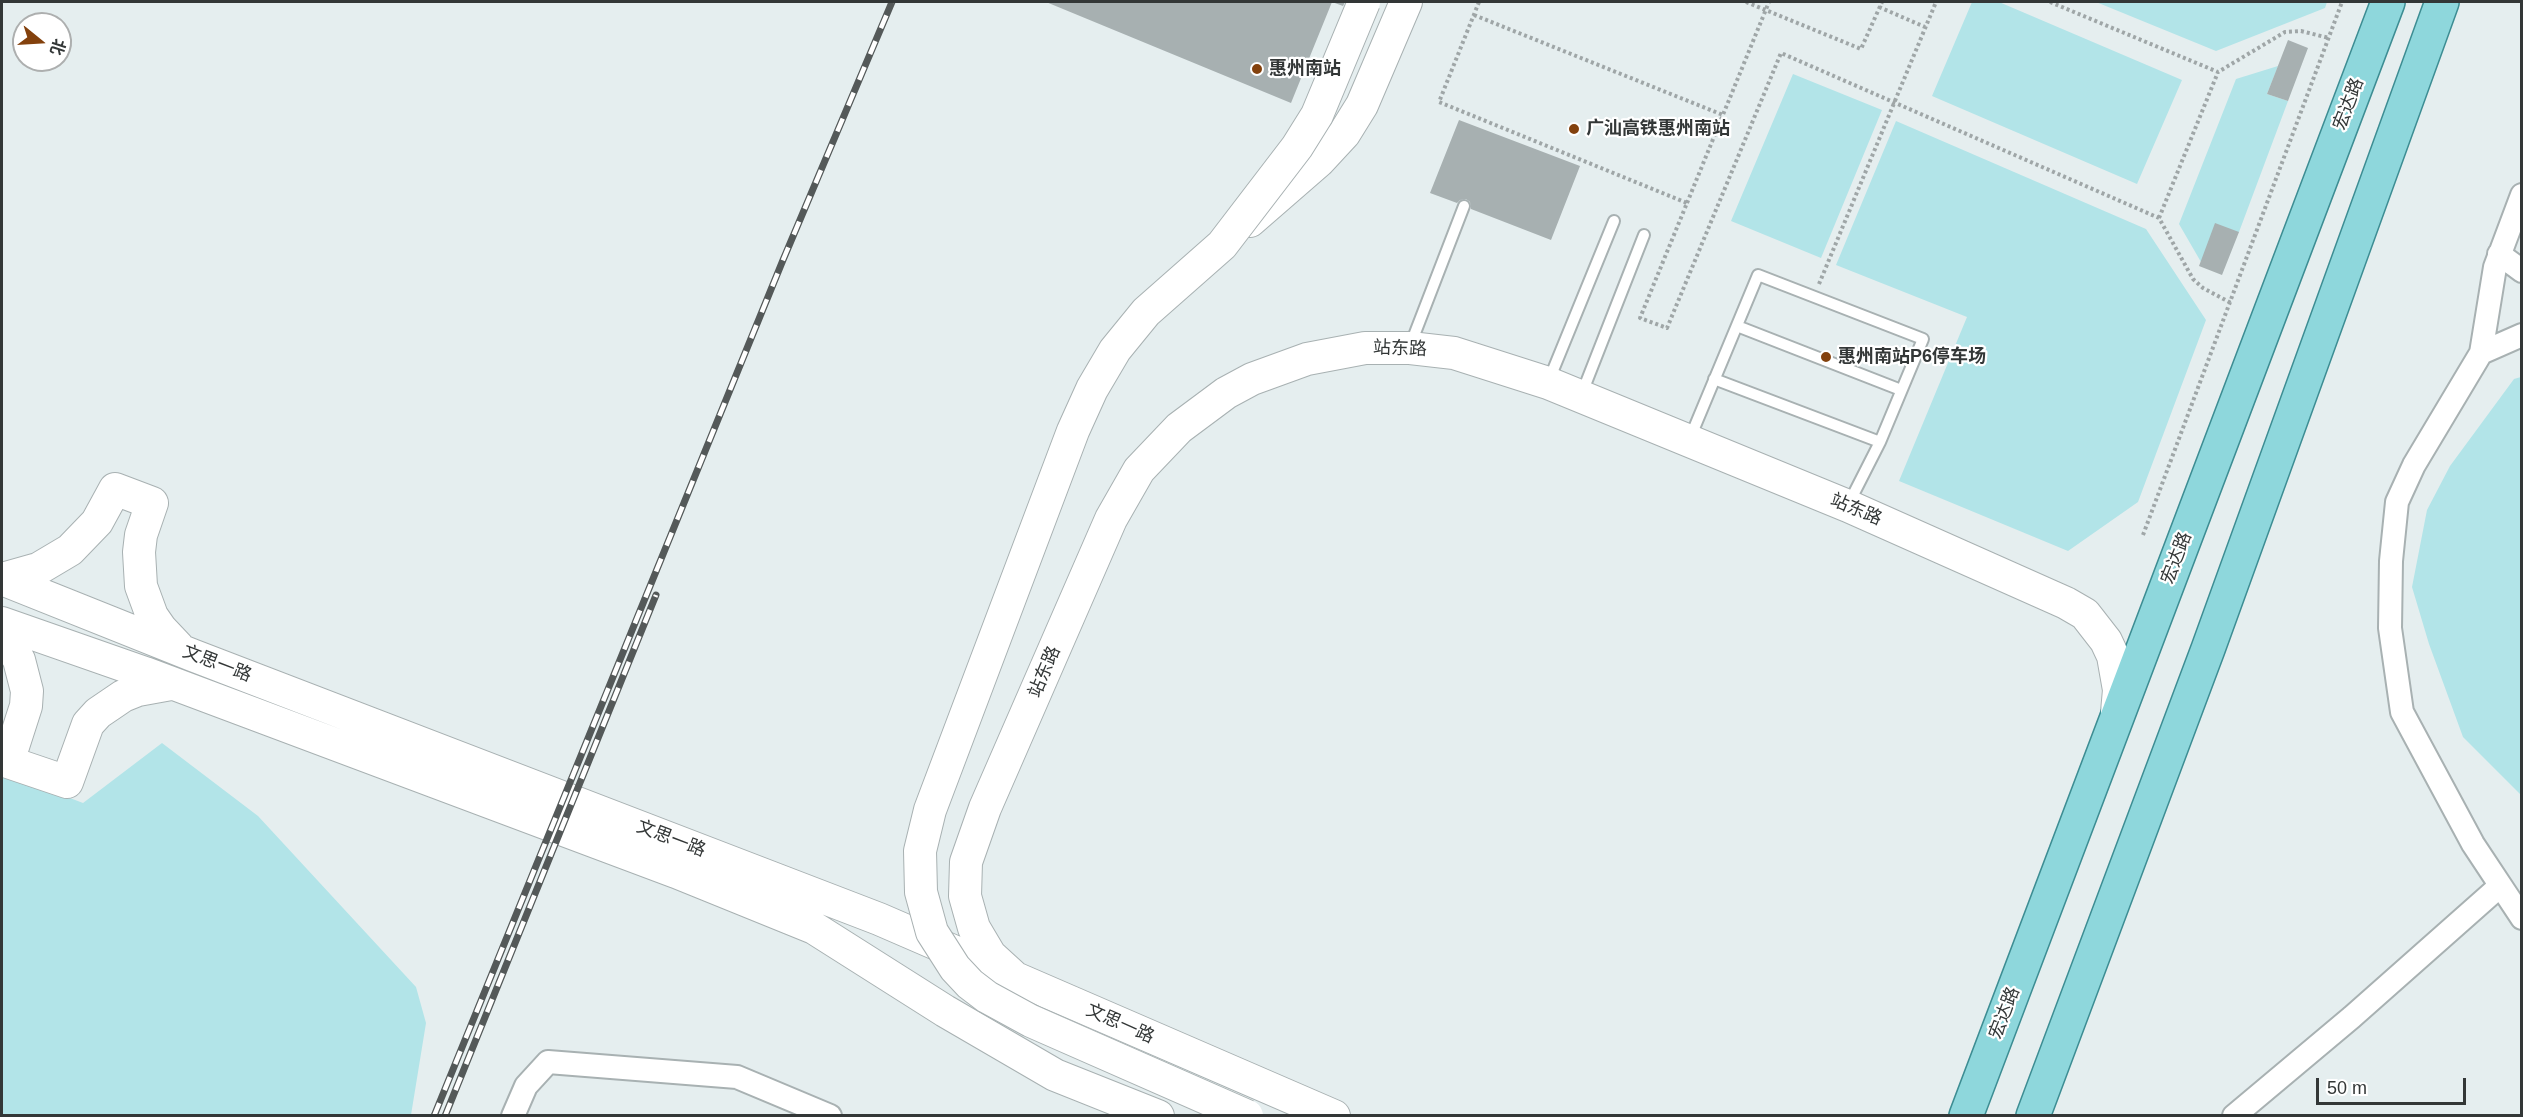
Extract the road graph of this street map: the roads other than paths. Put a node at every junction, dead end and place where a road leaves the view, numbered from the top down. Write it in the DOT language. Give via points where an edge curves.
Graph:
graph roads {
  1 [pos="1364,2"];
  2 [pos="1406,2"];
  3 [pos="2388,2"];
  4 [pos="2442,2"];
  5 [pos="2522,195"];
  6 [pos="1464,206"];
  7 [pos="1614,220"];
  8 [pos="1644,235"];
  9 [pos="1222,245"];
  10 [pos="2499,254"];
  11 [pos="2522,271"];
  12 [pos="1737,326"];
  13 [pos="2522,335"];
  14 [pos="1410,348"];
  15 [pos="2481,353"];
  16 [pos="1714,379"];
  17 [pos="1548,383"];
  18 [pos="1901,390"];
  19 [pos="1580,396"];
  20 [pos="1689,441"];
  21 [pos="1880,442"];
  22 [pos="1848,506"];
  23 [pos="2,579"];
  24 [pos="2,623"];
  25 [pos="2,631"];
  26 [pos="183,651"];
  27 [pos="171,684"];
  28 [pos="2114,725"];
  29 [pos="2500,886"];
  30 [pos="2522,918"];
  31 [pos="1013,976"];
  32 [pos="513,1116"];
  33 [pos="830,1116"];
  34 [pos="1158,1116"];
  35 [pos="1247,1116"];
  36 [pos="1334,1116"];
  37 [pos="1966,1116"];
  38 [pos="2033,1116"];
  39 [pos="2234,1116"];
  1 -- 9 [label="street, bridge" via="1317,115"];
  2 -- 9 [label="street, bridge" via="1362,105 1344,134 1319,161"];
  3 -- 28 [label="main road, 宏达路"];
  4 -- 38 [label="main road" via="2208,649"];
  5 -- 10 [label="street"];
  6 -- 14 [label="lane"];
  7 -- 17 [label="lane"];
  8 -- 19 [label="lane"];
  9 -- 35 [label="street, bridge" via="1146,312 1092,389 930,810 919,871 925,912 942,951 987,997 1031,1021"];
  10 -- 11 [label="street"];
  10 -- 15 [label="street"];
  12 -- 16 [label="lane"];
  12 -- 18 [label="lane"];
  12 -- 18 [label="lane" via="1758,275 1814,296 1923,339"];
  13 -- 15 [label="street"];
  14 -- 17 [label="street, 站东路" via="1454,353"];
  14 -- 31 [label="street, 站东路" via="1336,352 1252,379 1202,409 1139,470 1111,519 985,808 966,862 965,896 974,928 990,955"];
  15 -- 29 [label="street" via="2414,465 2397,502 2390,628 2402,712"];
  16 -- 20 [label="lane"];
  16 -- 21 [label="lane"];
  17 -- 19 [label="street, 站东路"];
  18 -- 21 [label="lane"];
  19 -- 20 [label="street, 站东路"];
  20 -- 22 [label="street, 站东路"];
  21 -- 22 [label="lane"];
  22 -- 28 [label="street, 站东路" via="2085,614 2106,640 2118,673"];
  23 -- 26 [label="street, 文思一路"];
  23 -- 26 [label="street" via="38,569 70,550 97,522 115,489 152,503 141,535 141,586 152,616"];
  24 -- 27 [label="street, 文思一路"];
  25 -- 27 [label="street" via="20,660 27,691 8,762 67,782 88,724 98,713 138,690"];
  26 -- 31 [label="street, 文思一路" via="879,919"];
  27 -- 34 [label="street, 文思一路" via="676,872 814,928 1055,1075"];
  28 -- 37 [label="main road, 宏达路"];
  29 -- 30 [label="street"];
  29 -- 39 [label="street"];
  31 -- 36 [label="street, 文思一路"];
  32 -- 33 [label="street" via="526,1086 548,1062 736,1077"];
}
